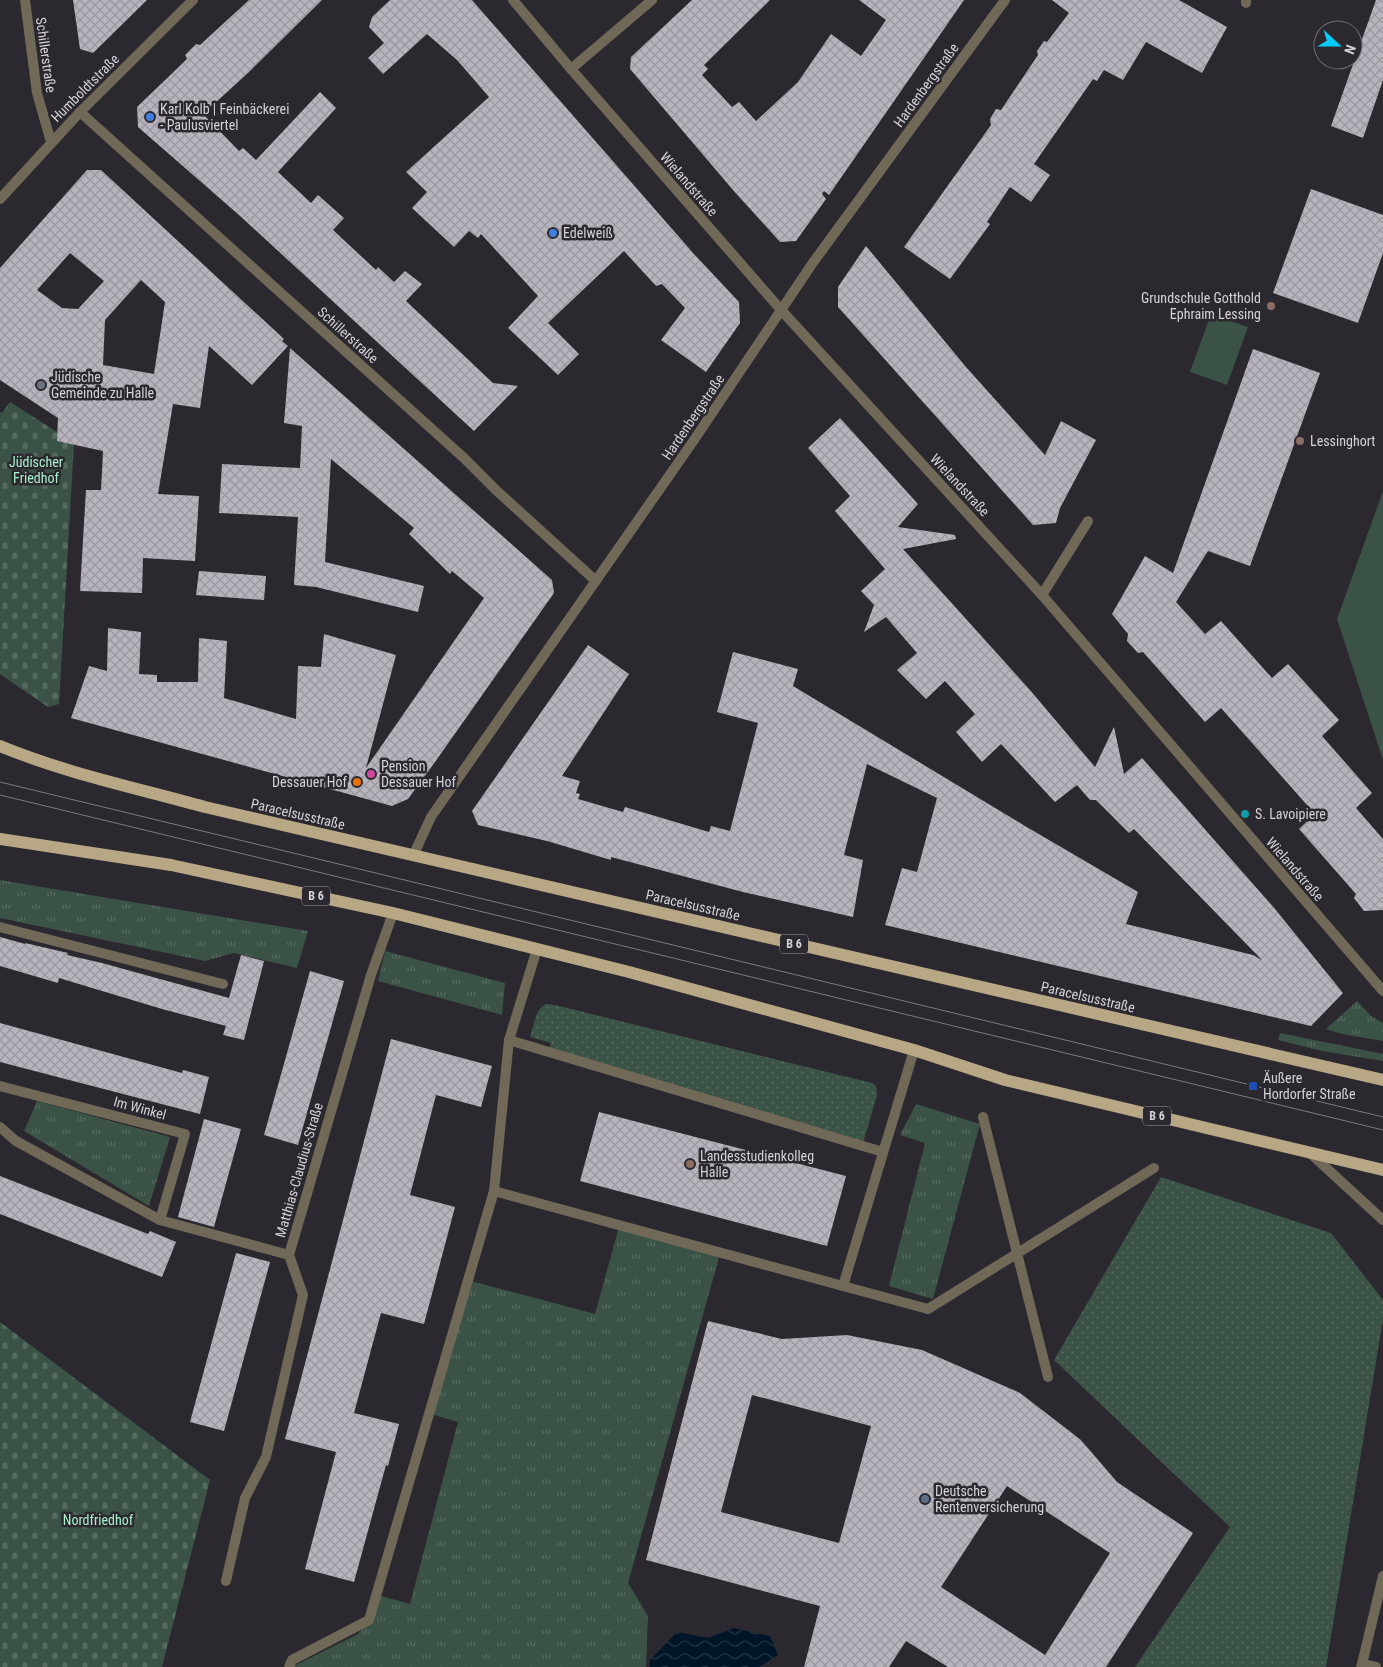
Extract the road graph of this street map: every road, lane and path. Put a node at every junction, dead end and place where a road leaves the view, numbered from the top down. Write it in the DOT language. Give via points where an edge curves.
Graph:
graph roads {
  1 [pos="25,0"];
  2 [pos="193,0"];
  3 [pos="513,0"];
  4 [pos="652,0"];
  5 [pos="1005,0"];
  6 [pos="571,69"];
  7 [pos="80,112"];
  8 [pos="51,142"];
  9 [pos="0,199"];
  10 [pos="782,311"];
  11 [pos="1088,521"];
  12 [pos="596,581"];
  13 [pos="1042,595"];
  14 [pos="0,746"];
  15 [pos="0,839"];
  16 [pos="413,856"];
  17 [pos="393,913"];
  18 [pos="0,927"];
  19 [pos="537,949"];
  20 [pos="223,984"];
  21 [pos="1383,991"];
  22 [pos="509,1040"];
  23 [pos="914,1050"];
  24 [pos="1383,1080"];
  25 [pos="0,1086"];
  26 [pos="983,1117"];
  27 [pos="0,1127"];
  28 [pos="883,1152"];
  29 [pos="1310,1152"];
  30 [pos="1154,1168"];
  31 [pos="1383,1170"];
  32 [pos="494,1191"];
  33 [pos="160,1220"];
  34 [pos="1383,1220"];
  35 [pos="289,1254"];
  36 [pos="1016,1254"];
  37 [pos="843,1286"];
  38 [pos="1048,1377"];
  39 [pos="1383,1576"];
  40 [pos="226,1580"];
  41 [pos="1362,1665"];
  42 [pos="289,1667"];
  43 [pos="1376,1667"];
  1 -- 8 [label="street, Schillerstraße" via="37,93"];
  2 -- 7 [label="street, Humboldtstraße"];
  3 -- 6 [label="street, Wielandstraße"];
  4 -- 6 [label="street"];
  5 -- 10 [label="street, Hardenbergstraße" via="812,264"];
  6 -- 10 [label="street, Wielandstraße"];
  7 -- 8 [label="street, Humboldtstraße"];
  7 -- 12 [label="street, Schillerstraße"];
  8 -- 9 [label="street, Humboldtstraße"];
  10 -- 12 [label="street, Hardenbergstraße"];
  10 -- 13 [label="street, Wielandstraße"];
  11 -- 13 [label="street"];
  12 -- 16 [label="street, Hardenbergstraße" via="432,818"];
  13 -- 21 [label="street, Wielandstraße"];
  14 -- 16 [label="main road, Paracelsusstraße / B 6" via="205,807"];
  15 -- 17 [label="main road, B 6" via="171,865"];
  16 -- 24 [label="main road, Paracelsusstraße / B 6"];
  17 -- 19 [label="main road, B 6"];
  17 -- 35 [label="street, Matthias-Claudius-Straße" via="371,975"];
  18 -- 20 [label="street"];
  19 -- 22 [label="street"];
  19 -- 23 [label="main road, B 6"];
  22 -- 28 [label="street"];
  22 -- 32 [label="street"];
  23 -- 28 [label="street"];
  23 -- 29 [label="main road, B 6" via="1005,1080"];
  25 -- 33 [label="street, Im Winkel" via="185,1134"];
  26 -- 36 [label="street"];
  27 -- 33 [label="street" via="16,1140"];
  28 -- 37 [label="street"];
  29 -- 31 [label="main road, B 6"];
  29 -- 34 [label="street"];
  30 -- 36 [label="street"];
  32 -- 37 [label="street"];
  32 -- 42 [label="street" via="369,1620 292,1660"];
  33 -- 35 [label="street"];
  35 -- 40 [label="street, Matthias-Claudius-Straße" via="303,1296 266,1457 245,1498"];
  36 -- 37 [label="street" via="928,1309"];
  36 -- 38 [label="street"];
  39 -- 41 [label="street"];
  41 -- 43 [label="street"];
}
